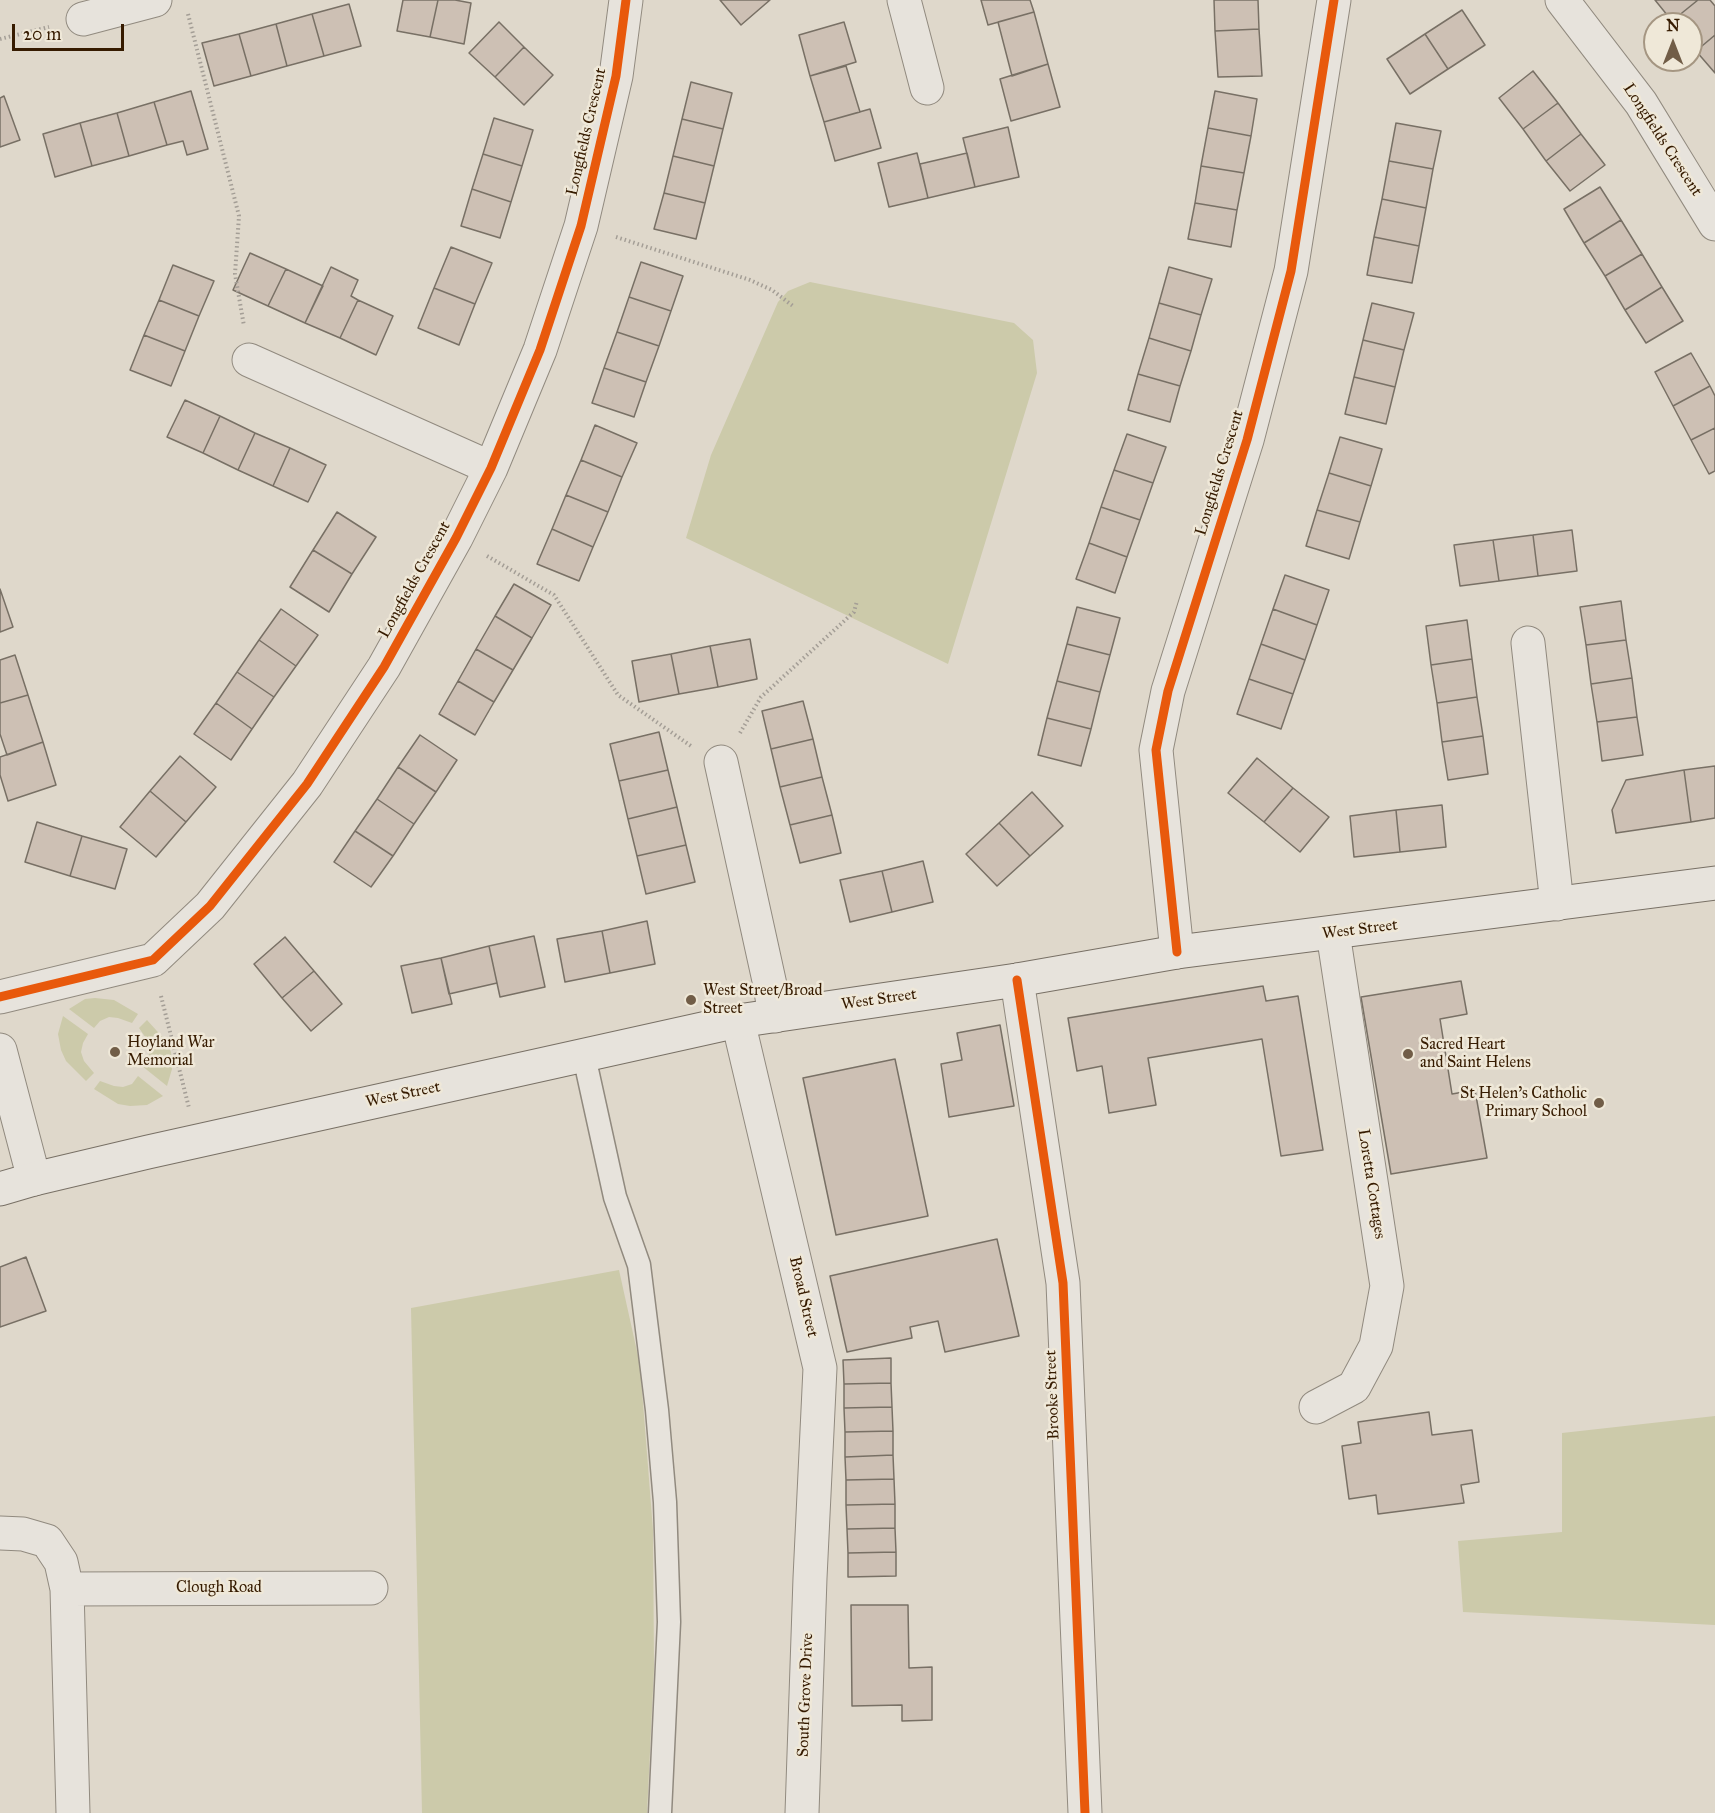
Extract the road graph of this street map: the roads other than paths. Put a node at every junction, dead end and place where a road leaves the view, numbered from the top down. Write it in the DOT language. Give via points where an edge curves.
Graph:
graph roads {
  1 [pos="155,0"];
  2 [pos="626,0"];
  3 [pos="904,0"];
  4 [pos="1334,0"];
  5 [pos="1562,0"];
  6 [pos="83,19"];
  7 [pos="927,87"];
  8 [pos="1715,224"];
  9 [pos="249,360"];
  10 [pos="491,468"];
  11 [pos="1528,643"];
  12 [pos="721,762"];
  13 [pos="1715,883"];
  14 [pos="1557,904"];
  15 [pos="1333,933"];
  16 [pos="1177,952"];
  17 [pos="1017,980"];
  18 [pos="0,997"];
  19 [pos="774,1016"];
  20 [pos="738,1021"];
  21 [pos="0,1050"];
  22 [pos="584,1056"];
  23 [pos="34,1179"];
  24 [pos="0,1189"];
  25 [pos="1316,1407"];
  26 [pos="0,1533"];
  27 [pos="810,1578"];
  28 [pos="371,1588"];
  29 [pos="68,1589"];
  30 [pos="73,1813"];
  31 [pos="660,1813"];
  32 [pos="802,1813"];
  33 [pos="1085,1813"];
  1 -- 6 [label="street"];
  2 -- 10 [label="street, Longfields Crescent" via="616,76 581,226 540,350"];
  3 -- 7 [label="street"];
  4 -- 16 [label="street, Longfields Crescent" via="1291,271 1247,440 1168,691 1156,750"];
  5 -- 8 [label="street, Longfields Crescent" via="1641,102"];
  9 -- 10 [label="street"];
  10 -- 18 [label="street, Longfields Crescent" via="384,667 307,784 210,906 153,960"];
  11 -- 14 [label="street"];
  12 -- 19 [label="street"];
  13 -- 14 [label="street, West Street"];
  14 -- 15 [label="street, West Street"];
  15 -- 16 [label="street, West Street"];
  15 -- 25 [label="street, Loretta Cottages" via="1387,1287 1376,1346 1354,1387"];
  16 -- 17 [label="street, West Street"];
  17 -- 19 [label="street, West Street"];
  17 -- 33 [label="street, Brooke Street" via="1063,1283"];
  19 -- 20 [label="street, West Street"];
  20 -- 22 [label="street, West Street"];
  20 -- 27 [label="street, Broad Street" via="820,1368"];
  21 -- 23 [label="street"];
  22 -- 23 [label="street, West Street"];
  22 -- 31 [label="lane" via="615,1197 639,1265 657,1410 669,1622"];
  23 -- 24 [label="street, West Street"];
  26 -- 29 [label="street" via="47,1541 61,1562"];
  27 -- 32 [label="street, South Grove Drive"];
  28 -- 29 [label="street, Clough Road"];
  29 -- 30 [label="street"];
}
